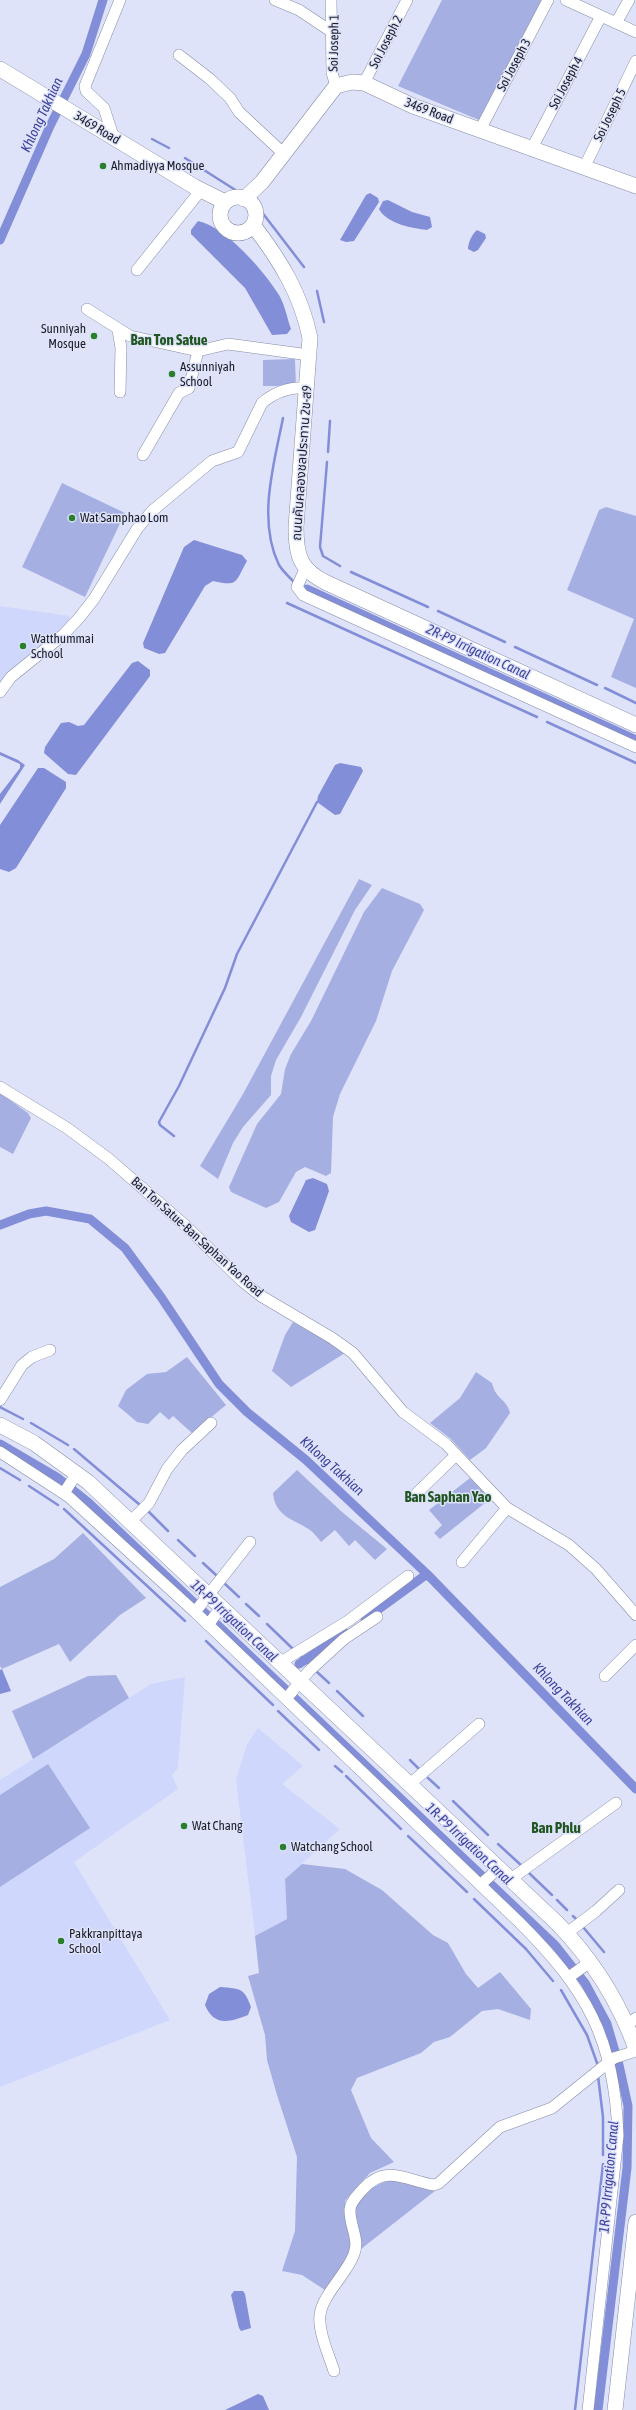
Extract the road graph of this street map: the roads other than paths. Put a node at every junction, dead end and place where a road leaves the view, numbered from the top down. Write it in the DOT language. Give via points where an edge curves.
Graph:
graph roads {
  1 [pos="120,0"];
  2 [pos="275,0"];
  3 [pos="332,0"];
  4 [pos="339,0"];
  5 [pos="407,0"];
  6 [pos="548,0"];
  7 [pos="566,0"];
  8 [pos="628,0"];
  9 [pos="332,13"];
  10 [pos="601,16"];
  11 [pos="616,23"];
  12 [pos="332,32"];
  13 [pos="636,32"];
  14 [pos="178,56"];
  15 [pos="636,61"];
  16 [pos="0,69"];
  17 [pos="364,83"];
  18 [pos="336,86"];
  19 [pos="480,130"];
  20 [pos="114,139"];
  21 [pos="531,150"];
  22 [pos="284,154"];
  23 [pos="584,168"];
  24 [pos="636,186"];
  25 [pos="199,190"];
  26 [pos="248,201"];
  27 [pos="223,205"];
  28 [pos="250,228"];
  29 [pos="137,270"];
  30 [pos="87,309"];
  31 [pos="118,330"];
  32 [pos="198,351"];
  33 [pos="309,355"];
  34 [pos="307,388"];
  35 [pos="120,392"];
  36 [pos="143,455"];
  37 [pos="305,569"];
  38 [pos="0,692"];
  39 [pos="636,725"];
  40 [pos="636,747"];
  41 [pos="0,1087"];
  42 [pos="50,1350"];
  43 [pos="0,1400"];
  44 [pos="210,1423"];
  45 [pos="0,1425"];
  46 [pos="0,1452"];
  47 [pos="456,1455"];
  48 [pos="75,1476"];
  49 [pos="65,1491"];
  50 [pos="417,1493"];
  51 [pos="507,1508"];
  52 [pos="131,1521"];
  53 [pos="250,1542"];
  54 [pos="462,1562"];
  55 [pos="408,1576"];
  56 [pos="201,1604"];
  57 [pos="636,1615"];
  58 [pos="214,1617"];
  59 [pos="377,1617"];
  60 [pos="636,1644"];
  61 [pos="282,1662"];
  62 [pos="605,1676"];
  63 [pos="299,1684"];
  64 [pos="287,1698"];
  65 [pos="479,1724"];
  66 [pos="410,1784"];
  67 [pos="616,1803"];
  68 [pos="496,1870"];
  69 [pos="511,1879"];
  70 [pos="482,1884"];
  71 [pos="619,1890"];
  72 [pos="567,1933"];
  73 [pos="579,1970"];
  74 [pos="632,2027"];
  75 [pos="633,2051"];
  76 [pos="611,2059"];
  77 [pos="636,2222"];
  78 [pos="334,2371"];
  79 [pos="588,2410"];
  80 [pos="615,2410"];
  1 -- 20 [label="street" via="85,86 86,92 104,108"];
  2 -- 12 [label="street" via="299,10"];
  3 -- 9 [label="street"];
  4 -- 9 [label="street, Soi Joseph 1"];
  5 -- 17 [label="street, Soi Joseph 2"];
  6 -- 19 [label="street, Soi Joseph 3"];
  7 -- 10 [label="street"];
  8 -- 11 [label="street"];
  9 -- 12 [label="street, Soi Joseph 1"];
  10 -- 11 [label="street"];
  10 -- 21 [label="street, Soi Joseph 4"];
  11 -- 13 [label="street"];
  12 -- 18 [label="street, Soi Joseph 1" via="332,73"];
  14 -- 22 [label="street" via="225,94 239,112"];
  15 -- 23 [label="street, Soi Joseph 5"];
  16 -- 20 [label="street, 3469 Road"];
  17 -- 18 [label="street, 3469 Road" via="352,82"];
  17 -- 19 [label="street, 3469 Road" via="413,106"];
  18 -- 22 [label="street"];
  19 -- 21 [label="street, 3469 Road"];
  20 -- 25 [label="street, 3469 Road"];
  21 -- 23 [label="street, 3469 Road"];
  22 -- 26 [label="street"];
  23 -- 24 [label="street, 3469 Road"];
  25 -- 27 [label="street, 3469 Road"];
  25 -- 29 [label="street"];
  26 -- 27 [label="street" via="234,198"];
  26 -- 28 [label="street" via="256,216"];
  27 -- 28 [label="street" via="220,219 224,227 232,232"];
  28 -- 33 [label="street, ถนนคันคลองชลประทาน 2ข-ส9" via="277,256 290,280 306,319 310,338"];
  30 -- 31 [label="street"];
  31 -- 32 [label="street" via="130,336"];
  31 -- 35 [label="street" via="121,348"];
  32 -- 33 [label="street" via="228,344"];
  32 -- 36 [label="street" via="189,388 179,393"];
  33 -- 34 [label="street, ถนนคันคลองชลประทาน 2ข-ส9"];
  34 -- 37 [label="street, ถนนคันคลองชลประทาน 2ข-ส9" via="296,527 296,543"];
  34 -- 38 [label="street" via="290,389 269,397 262,403 238,452 206,465 152,511 137,529 94,599 79,618 63,635 11,677"];
  37 -- 39 [label="street" via="327,583"];
  37 -- 40 [label="street" via="297,587 303,595"];
  41 -- 47 [label="street, Ban Ton Satue-Ban Saphan Yao Road" via="67,1128 108,1159 187,1227 256,1293 353,1353 403,1412 434,1434"];
  42 -- 43 [label="street" via="32,1357 22,1365"];
  44 -- 52 [label="street" via="182,1450 167,1469 149,1503"];
  45 -- 48 [label="street" via="34,1443"];
  46 -- 49 [label="street"];
  47 -- 50 [label="street"];
  47 -- 51 [label="street, Ban Ton Satue-Ban Saphan Yao Road"];
  48 -- 49 [label="street"];
  48 -- 52 [label="street"];
  49 -- 56 [label="street"];
  51 -- 54 [label="street"];
  51 -- 57 [label="street, Ban Ton Satue-Ban Saphan Yao Road" via="569,1545 614,1589"];
  52 -- 56 [label="street"];
  53 -- 56 [label="street"];
  55 -- 61 [label="street" via="348,1621"];
  56 -- 58 [label="street"];
  56 -- 58 [label="street"];
  58 -- 61 [label="street"];
  58 -- 64 [label="street"];
  59 -- 63 [label="street" via="344,1639"];
  60 -- 62 [label="street"];
  61 -- 63 [label="street"];
  63 -- 64 [label="street"];
  63 -- 66 [label="street"];
  64 -- 70 [label="street"];
  65 -- 66 [label="street"];
  66 -- 68 [label="street"];
  67 -- 69 [label="street"];
  68 -- 69 [label="street"];
  68 -- 70 [label="street"];
  69 -- 72 [label="street"];
  70 -- 73 [label="street" via="545,1948"];
  71 -- 72 [label="street"];
  72 -- 73 [label="street"];
  73 -- 74 [label="street" via="610,1992"];
  73 -- 76 [label="street"];
  74 -- 75 [label="street"];
  75 -- 76 [label="street"];
  76 -- 78 [label="street" via="552,2108 500,2127 439,2183 434,2185 405,2176 389,2175 367,2185 355,2197 350,2209 355,2251 319,2316"];
  76 -- 79 [label="street" via="618,2136"];
  77 -- 80 [label="street"];
}
